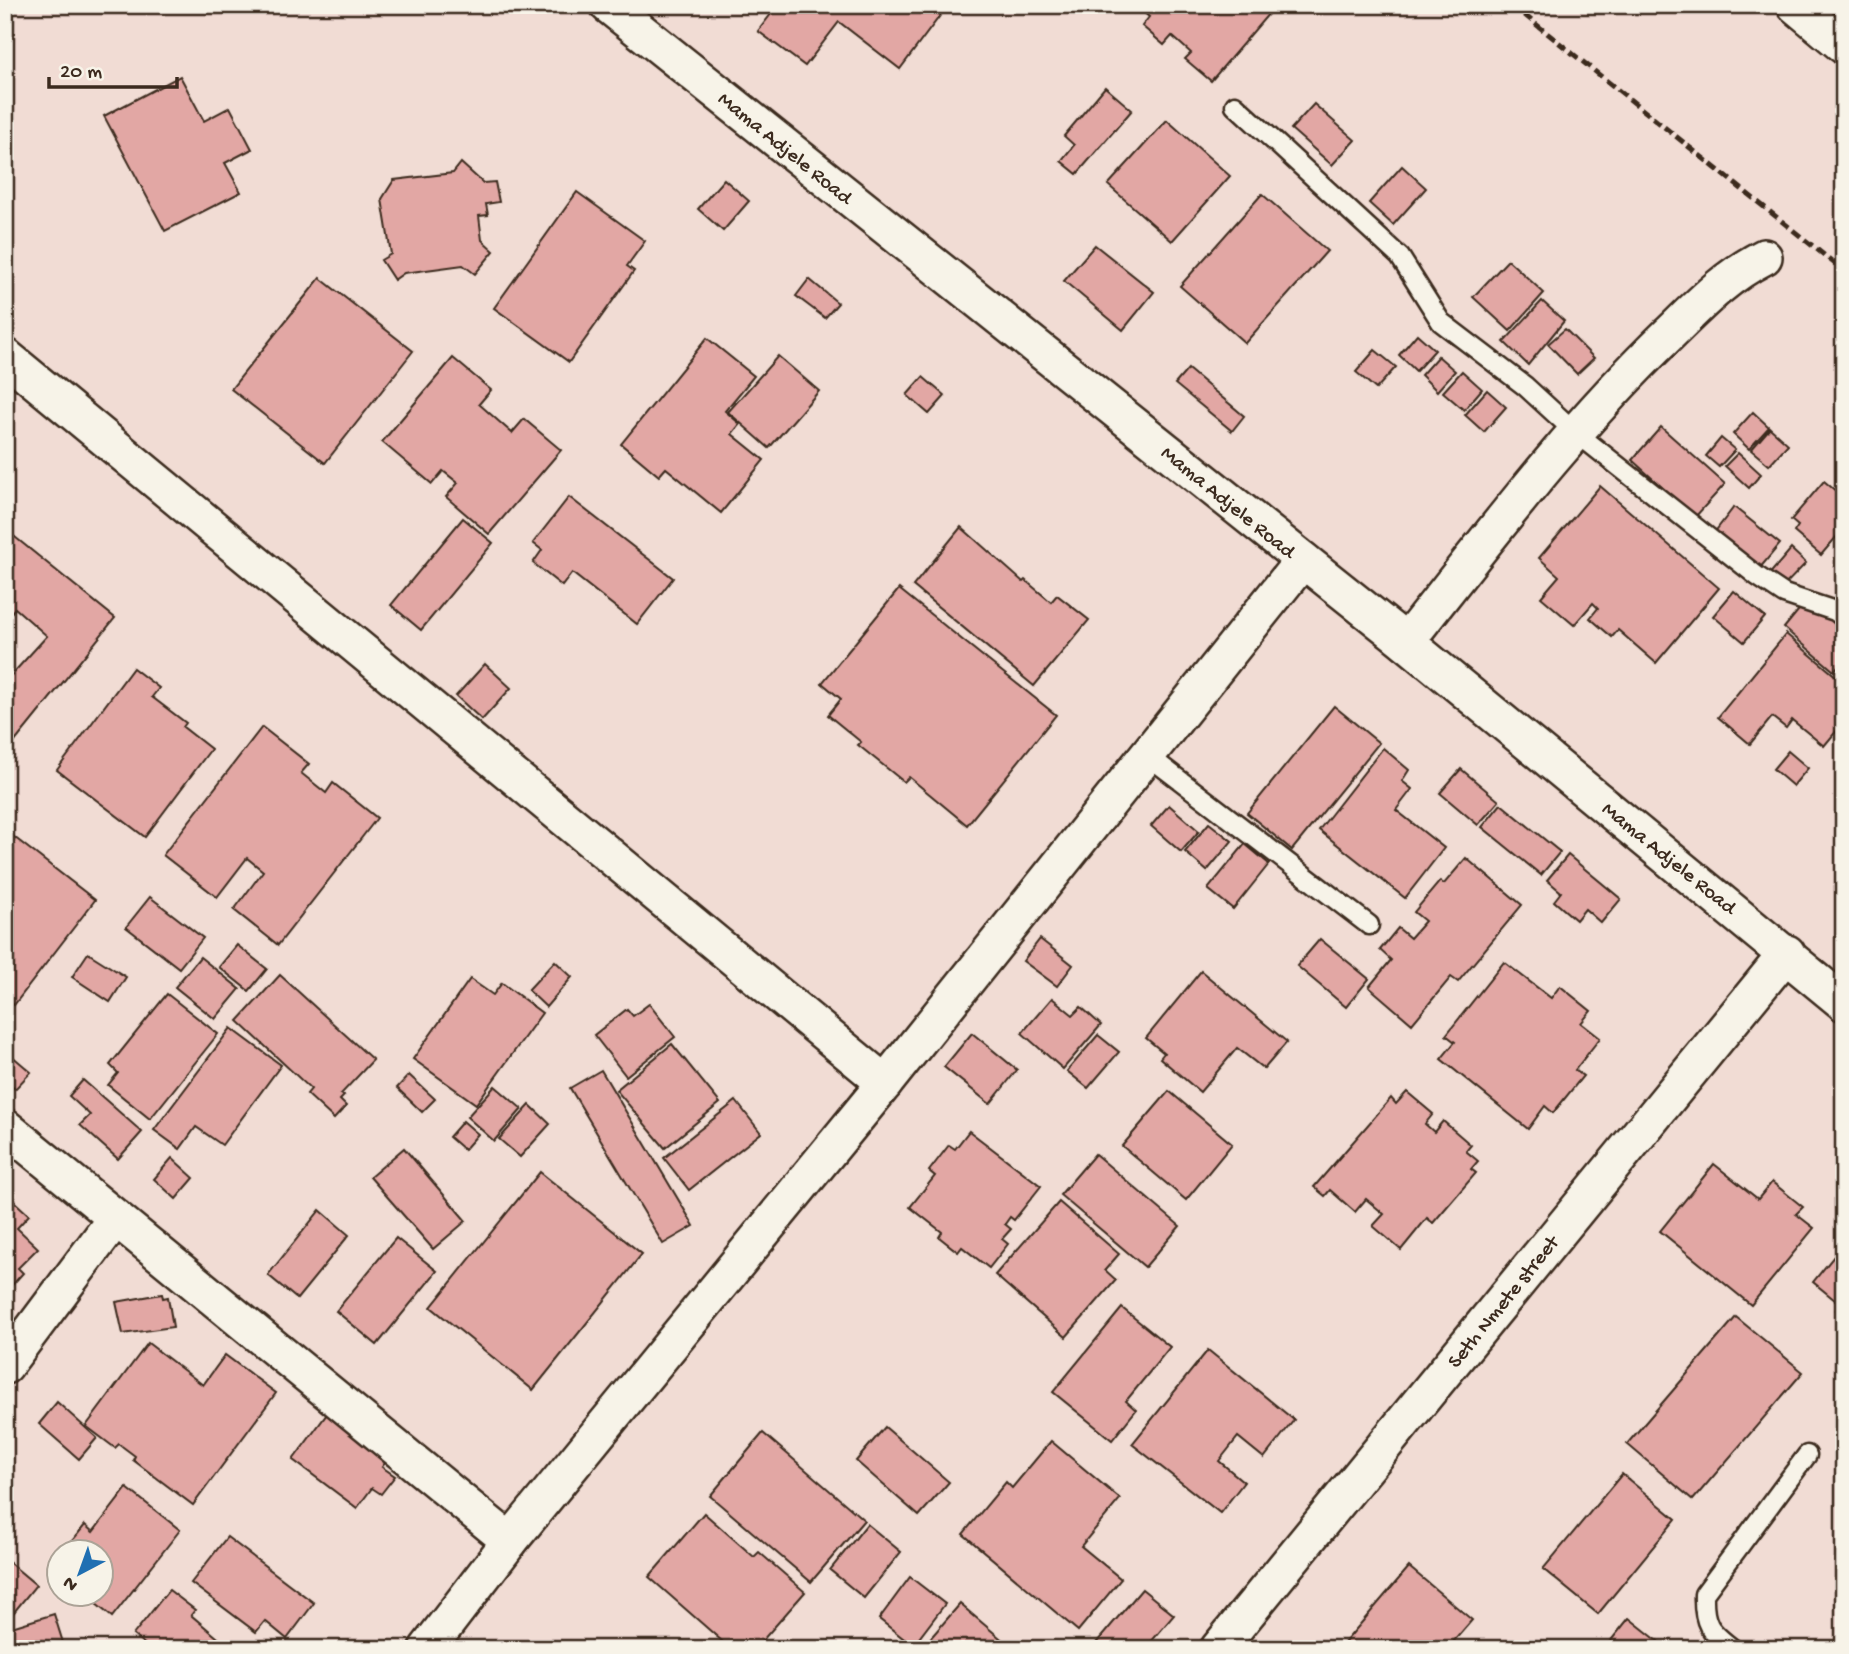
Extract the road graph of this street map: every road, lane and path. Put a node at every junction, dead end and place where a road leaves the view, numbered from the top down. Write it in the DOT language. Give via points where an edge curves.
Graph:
graph roads {
  1 [pos="608,5"];
  2 [pos="1795,5"];
  3 [pos="1844,46"];
  4 [pos="1235,105"];
  5 [pos="1764,257"];
  6 [pos="5,356"];
  7 [pos="1574,431"];
  8 [pos="1303,560"];
  9 [pos="1844,618"];
  10 [pos="1406,642"];
  11 [pos="1147,755"];
  12 [pos="1369,925"];
  13 [pos="1787,953"];
  14 [pos="1844,1003"];
  15 [pos="885,1083"];
  16 [pos="5,1126"];
  17 [pos="115,1219"];
  18 [pos="5,1366"];
  19 [pos="1807,1455"];
  20 [pos="510,1541"];
  21 [pos="427,1649"];
  22 [pos="1218,1649"];
  23 [pos="1733,1649"];
  1 -- 8 [label="street, Mama Adjele Road"];
  2 -- 3 [label="street"];
  4 -- 7 [label="lane" via="1400,257 1441,322 1525,386"];
  5 -- 7 [label="street" via="1734,272"];
  6 -- 15 [label="street"];
  7 -- 9 [label="lane" via="1775,588"];
  7 -- 10 [label="street"];
  8 -- 10 [label="street, Mama Adjele Road"];
  8 -- 11 [label="street"];
  10 -- 13 [label="street, Mama Adjele Road"];
  11 -- 12 [label="lane"];
  11 -- 15 [label="street"];
  13 -- 14 [label="street, Mama Adjele Road"];
  13 -- 22 [label="street, Seth Nmete street"];
  15 -- 20 [label="street"];
  16 -- 17 [label="street"];
  17 -- 18 [label="street"];
  17 -- 20 [label="street"];
  19 -- 23 [label="lane" via="1704,1594 1703,1618 1715,1636"];
  20 -- 21 [label="street"];
}
